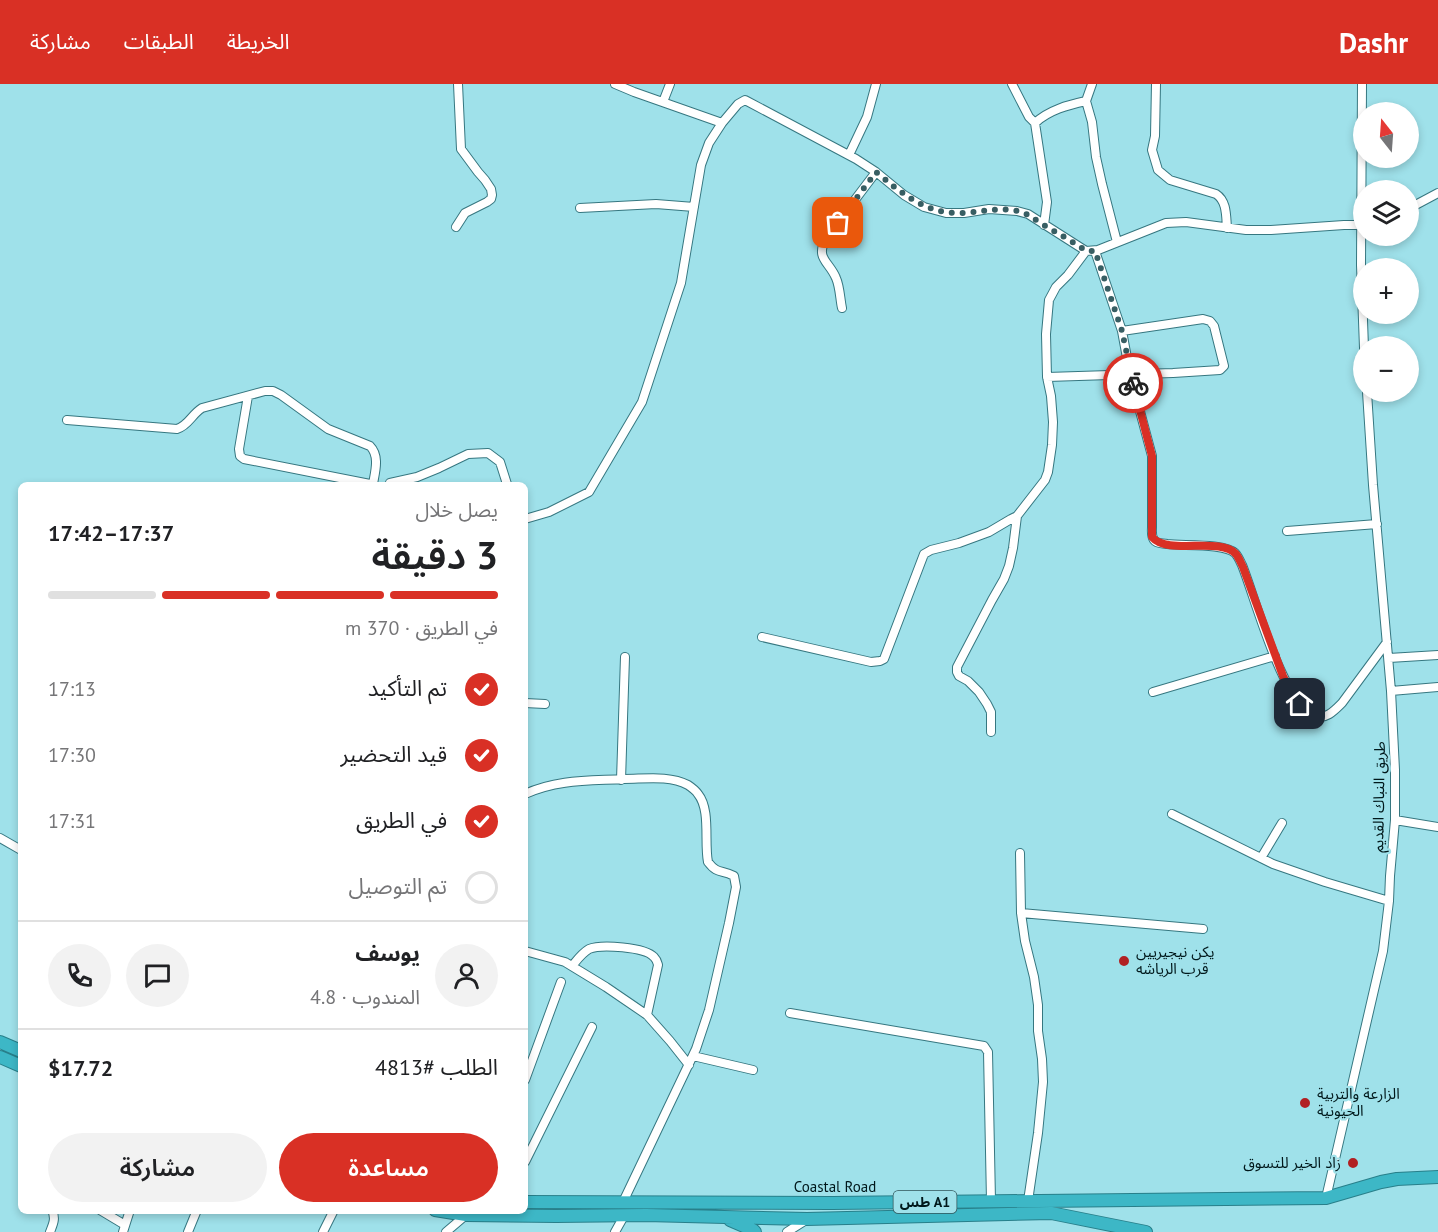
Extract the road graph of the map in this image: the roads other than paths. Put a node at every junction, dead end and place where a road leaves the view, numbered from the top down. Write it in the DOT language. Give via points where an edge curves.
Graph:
graph roads {
  1 [pos="458,84"];
  2 [pos="615,84"];
  3 [pos="670,84"];
  4 [pos="876,84"];
  5 [pos="1012,84"];
  6 [pos="1092,84"];
  7 [pos="1156,84"];
  8 [pos="1362,84"];
  9 [pos="1086,100"];
  10 [pos="663,102"];
  11 [pos="722,123"];
  12 [pos="1035,123"];
  13 [pos="849,155"];
  14 [pos="876,172"];
  15 [pos="1362,180"];
  16 [pos="1438,193"];
  17 [pos="1419,203"];
  18 [pos="694,207"];
  19 [pos="580,208"];
  20 [pos="1044,225"];
  21 [pos="1353,225"];
  22 [pos="456,227"];
  23 [pos="1227,228"];
  24 [pos="1117,242"];
  25 [pos="1361,246"];
  26 [pos="1090,251"];
  27 [pos="842,308"];
  28 [pos="1122,331"];
  29 [pos="1363,336"];
  30 [pos="1130,374"];
  31 [pos="1047,377"];
  32 [pos="248,396"];
  33 [pos="1368,402"];
  34 [pos="67,420"];
  35 [pos="361,482"];
  36 [pos="371,482"];
  37 [pos="394,482"];
  38 [pos="506,482"];
  39 [pos="1017,516"];
  40 [pos="528,518"];
  41 [pos="1377,524"];
  42 [pos="1287,531"];
  43 [pos="762,637"];
  44 [pos="1387,642"];
  45 [pos="1438,655"];
  46 [pos="1275,656"];
  47 [pos="625,657"];
  48 [pos="1389,657"];
  49 [pos="1438,687"];
  50 [pos="1391,690"];
  51 [pos="1153,692"];
  52 [pos="528,703"];
  53 [pos="545,704"];
  54 [pos="991,732"];
  55 [pos="621,780"];
  56 [pos="528,791"];
  57 [pos="1172,814"];
  58 [pos="1395,820"];
  59 [pos="1281,823"];
  60 [pos="1438,827"];
  61 [pos="0,838"];
  62 [pos="18,848"];
  63 [pos="1020,853"];
  64 [pos="1261,858"];
  65 [pos="1389,901"];
  66 [pos="1022,913"];
  67 [pos="1203,929"];
  68 [pos="528,952"];
  69 [pos="572,966"];
  70 [pos="561,982"];
  71 [pos="790,1013"];
  72 [pos="647,1015"];
  73 [pos="592,1027"];
  74 [pos="0,1042"];
  75 [pos="18,1050"];
  76 [pos="693,1056"];
  77 [pos="0,1057"];
  78 [pos="18,1065"];
  79 [pos="689,1065"];
  80 [pos="753,1070"];
  81 [pos="528,1072"];
  82 [pos="528,1156"];
  83 [pos="1438,1176"];
  84 [pos="1326,1198"];
  85 [pos="991,1201"];
  86 [pos="1028,1201"];
  87 [pos="528,1202"];
  88 [pos="623,1202"];
  89 [pos="54,1214"];
  90 [pos="105,1214"];
  91 [pos="195,1214"];
  92 [pos="332,1214"];
  93 [pos="460,1214"];
  94 [pos="466,1215"];
  95 [pos="624,1216"];
  96 [pos="724,1218"];
  97 [pos="807,1219"];
  98 [pos="124,1228"];
  99 [pos="50,1232"];
  100 [pos="188,1232"];
  101 [pos="322,1232"];
  102 [pos="446,1232"];
  103 [pos="615,1232"];
  104 [pos="755,1232"];
  105 [pos="787,1232"];
  106 [pos="1146,1232"];
  1 -- 22 [label="street" via="461,149 492,195 487,202 465,213"];
  2 -- 10 [label="street"];
  3 -- 10 [label="street"];
  4 -- 13 [label="street" via="867,117"];
  5 -- 12 [label="street"];
  6 -- 9 [label="street"];
  7 -- 23 [label="street" via="1152,150 1158,170 1170,180 1221,197"];
  8 -- 15 [label="street"];
  9 -- 12 [label="street" via="1066,105"];
  9 -- 24 [label="street"];
  10 -- 11 [label="street"];
  11 -- 13 [label="street" via="745,100"];
  11 -- 18 [label="street" via="701,165"];
  12 -- 20 [label="street" via="1047,202"];
  13 -- 14 [label="street"];
  14 -- 20 [label="street" via="924,207 955,213 1017,211"];
  14 -- 27 [label="street" via="822,248 821,254 837,278"];
  16 -- 17 [label="street"];
  18 -- 19 [label="street" via="656,204"];
  18 -- 40 [label="street" via="681,283 642,402 589,492"];
  20 -- 26 [label="street"];
  21 -- 23 [label="street" via="1271,230"];
  23 -- 24 [label="street" via="1166,223"];
  24 -- 26 [label="street"];
  25 -- 29 [label="street"];
  26 -- 28 [label="street"];
  26 -- 31 [label="street" via="1049,300"];
  28 -- 30 [label="street"];
  28 -- 30 [label="street" via="1210,321 1224,364 1220,369"];
  30 -- 31 [label="street"];
  30 -- 46 [label="street" via="1152,456 1152,537 1158,543 1223,547 1235,554"];
  31 -- 39 [label="street" via="1053,422 1048,472"];
  32 -- 34 [label="street" via="202,408 177,429"];
  32 -- 35 [label="street" via="240,456"];
  32 -- 36 [label="street" via="265,391 281,395 328,429 370,446 376,456"];
  33 -- 41 [label="street, طريق النباك القديم"];
  37 -- 38 [label="street" via="417,477 468,454 488,453 500,462"];
  39 -- 43 [label="street" via="989,532 924,554 880,662"];
  39 -- 54 [label="street" via="1004,579 957,668 959,676 987,704"];
  41 -- 42 [label="street"];
  41 -- 44 [label="street, طريق النباك القديم"];
  44 -- 46 [label="street" via="1352,692 1327,716 1317,717 1300,704"];
  44 -- 48 [label="street, طريق النباك القديم"];
  45 -- 48 [label="street"];
  46 -- 51 [label="street"];
  47 -- 55 [label="street"];
  48 -- 50 [label="street, طريق النباك القديم"];
  49 -- 50 [label="street"];
  50 -- 58 [label="street, طريق النباك القديم"];
  52 -- 53 [label="street"];
  55 -- 56 [label="street" via="589,779"];
  55 -- 76 [label="street" via="653,778 689,785 700,796 704,808 708,862 713,869 734,876 736,887 729,923 709,1010"];
  57 -- 64 [label="street"];
  58 -- 60 [label="street"];
  58 -- 65 [label="street, طريق النباك القديم"];
  59 -- 64 [label="street"];
  61 -- 62 [label="street"];
  63 -- 66 [label="street"];
  64 -- 65 [label="street"];
  65 -- 84 [label="street, طريق النباك القديم" via="1383,951"];
  66 -- 67 [label="street"];
  66 -- 86 [label="street" via="1038,1005 1043,1082"];
  68 -- 69 [label="street"];
  69 -- 72 [label="street"];
  69 -- 72 [label="street" via="590,948 630,948 649,953 658,965"];
  70 -- 81 [label="street"];
  71 -- 85 [label="street" via="984,1046 988,1052"];
  72 -- 79 [label="street"];
  73 -- 82 [label="street"];
  74 -- 75 [label="highway"];
  76 -- 79 [label="street"];
  76 -- 80 [label="street"];
  77 -- 78 [label="highway"];
  79 -- 88 [label="street"];
  83 -- 84 [label="highway, Coastal Road" via="1381,1182"];
  84 -- 86 [label="highway, Coastal Road / طس A1"];
  85 -- 86 [label="highway, Coastal Road / طس A1"];
  85 -- 88 [label="highway, Coastal Road / طس A1"];
  87 -- 88 [label="highway, Coastal Road / طس A1"];
  89 -- 99 [label="street"];
  90 -- 98 [label="street"];
  91 -- 100 [label="street"];
  92 -- 101 [label="street"];
  93 -- 94 [label="highway, Coastal Road / طس A1"];
  94 -- 95 [label="highway, Coastal Road / طس A1"];
  94 -- 102 [label="street"];
  95 -- 96 [label="highway, Coastal Road / طس A1"];
  95 -- 103 [label="street"];
  96 -- 97 [label="highway, Coastal Road / طس A1"];
  96 -- 104 [label="highway"];
  97 -- 105 [label="street"];
  97 -- 106 [label="highway, Coastal Road / طس A1" via="1051,1213"];
}
